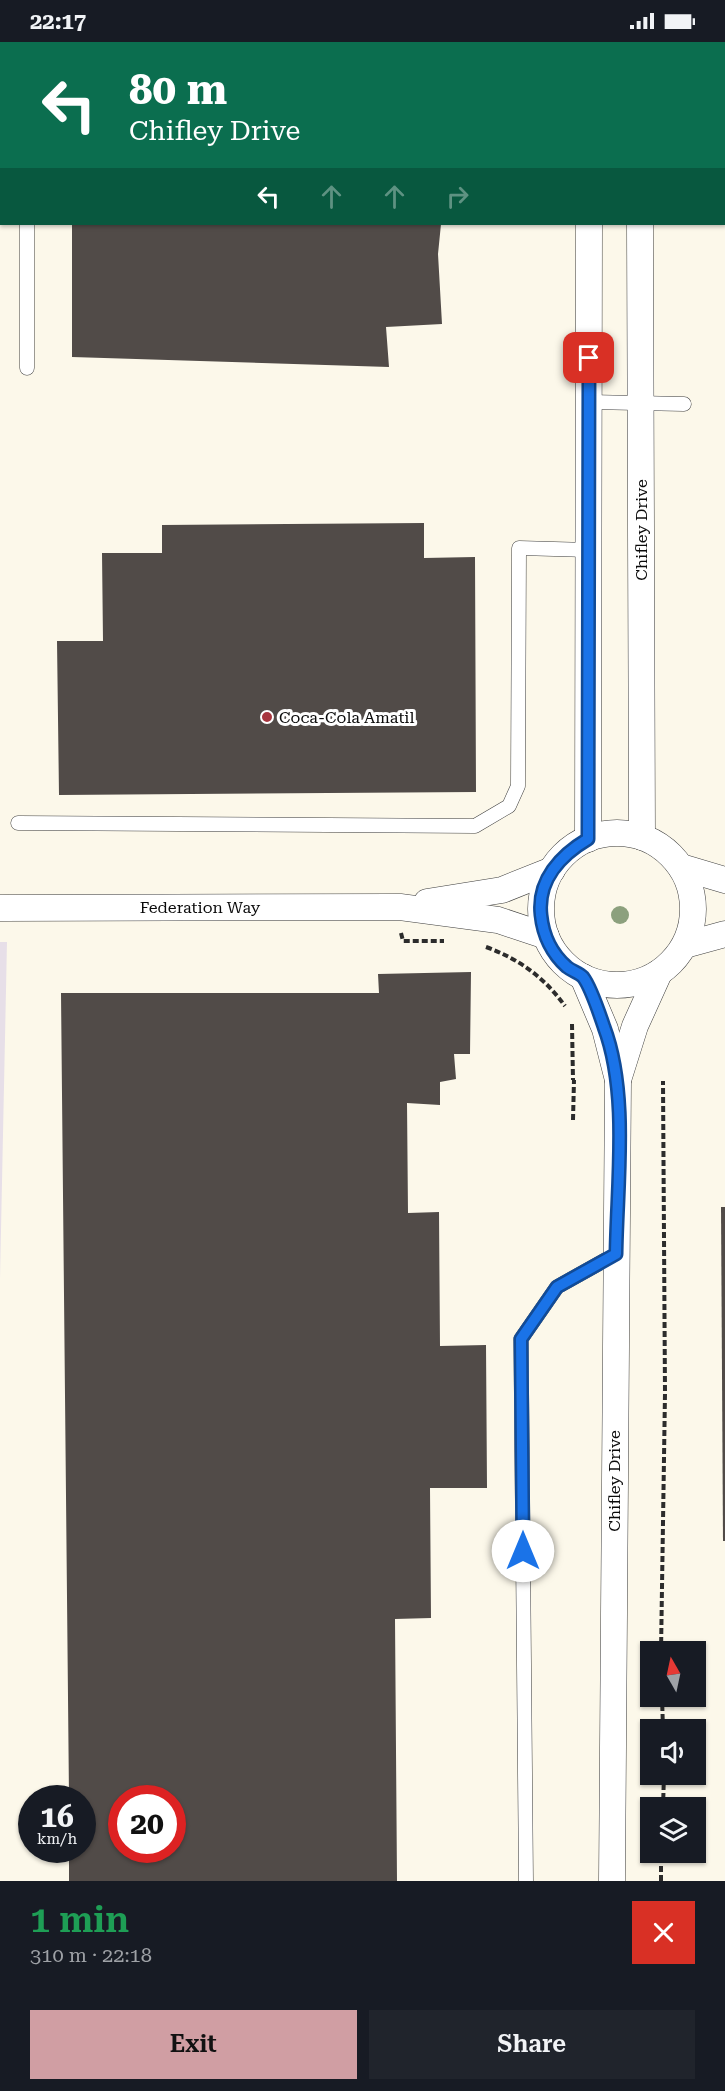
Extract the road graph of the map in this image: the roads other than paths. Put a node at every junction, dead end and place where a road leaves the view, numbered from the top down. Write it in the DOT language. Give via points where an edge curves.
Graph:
graph roads {
  1 [pos="27,225"];
  2 [pos="589,225"];
  3 [pos="640,225"];
  4 [pos="27,368"];
  5 [pos="590,402"];
  6 [pos="641,404"];
  7 [pos="684,404"];
  8 [pos="589,550"];
  9 [pos="18,823"];
  10 [pos="642,837"];
  11 [pos="588,839"];
  12 [pos="681,867"];
  13 [pos="552,870"];
  14 [pos="725,880"];
  15 [pos="0,908"];
  16 [pos="400,919"];
  17 [pos="725,934"];
  18 [pos="546,936"];
  19 [pos="684,945"];
  20 [pos="659,973"];
  21 [pos="583,977"];
  22 [pos="618,1080"];
  23 [pos="616,1254"];
  24 [pos="526,1881"];
  25 [pos="612,1881"];
  1 -- 4 [label="lane"];
  2 -- 5 [label="street"];
  3 -- 6 [label="street, Chifley Drive"];
  5 -- 6 [label="lane"];
  5 -- 8 [label="street"];
  6 -- 7 [label="lane"];
  6 -- 10 [label="street, Chifley Drive"];
  8 -- 9 [label="lane" via="519,548 518,786 509,806 475,826"];
  8 -- 11 [label="street"];
  10 -- 11 [label="street" via="624,833"];
  10 -- 12 [label="street" via="664,849"];
  11 -- 13 [label="street" via="568,851"];
  12 -- 14 [label="street"];
  12 -- 19 [label="street" via="690,886 693,906 692,926"];
  13 -- 16 [label="street, Federation Way" via="502,890"];
  13 -- 18 [label="street" via="543,891 541,914"];
  15 -- 16 [label="street, Federation Way"];
  16 -- 18 [label="street, Federation Way" via="498,920"];
  17 -- 19 [label="street"];
  18 -- 21 [label="street" via="561,960"];
  19 -- 20 [label="street" via="674,961"];
  20 -- 21 [label="street" via="635,983 609,985"];
  20 -- 22 [label="street, Chifley Drive" via="635,1026"];
  21 -- 22 [label="street, Chifley Drive" via="605,1029"];
  22 -- 23 [label="street, Chifley Drive"];
  23 -- 24 [label="lane" via="557,1287 521,1339"];
  23 -- 25 [label="street, Chifley Drive"];
}
